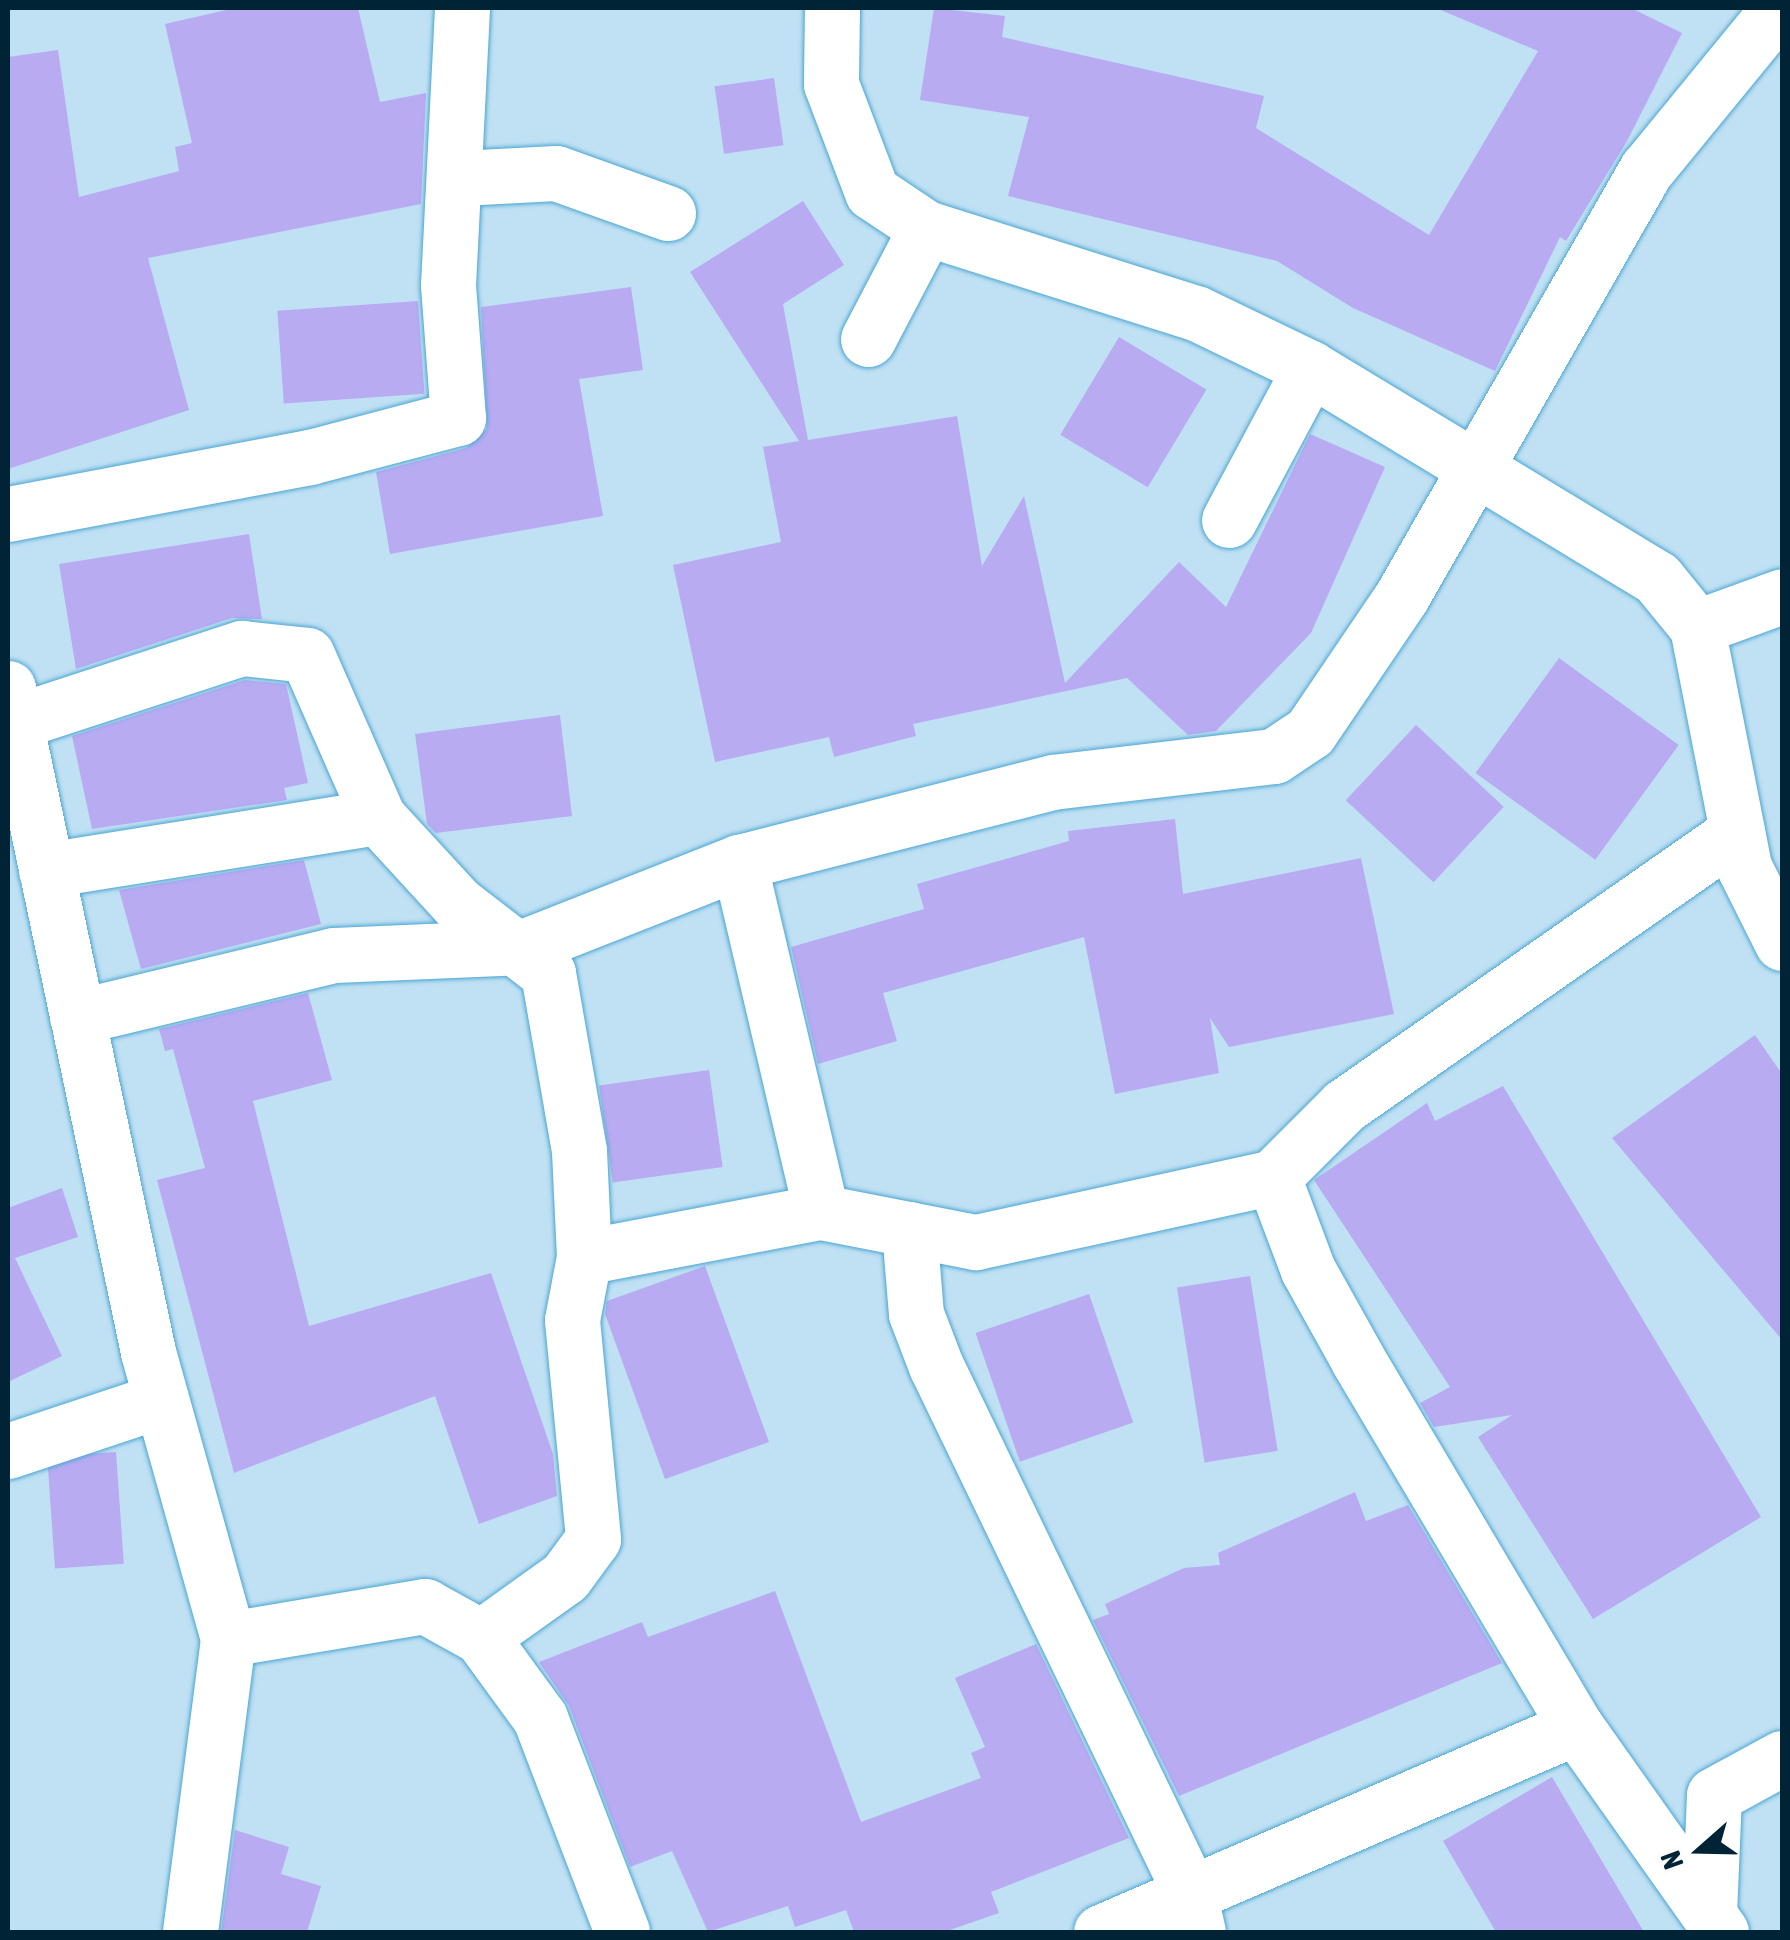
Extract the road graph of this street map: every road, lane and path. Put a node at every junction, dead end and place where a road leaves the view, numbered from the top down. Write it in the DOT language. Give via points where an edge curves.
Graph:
graph roads {
  1 [pos="462,8"];
  2 [pos="832,8"];
  3 [pos="1779,8"];
  4 [pos="460,178"];
  5 [pos="668,213"];
  6 [pos="926,228"];
  7 [pos="868,339"];
  8 [pos="1310,368"];
  9 [pos="1474,467"];
  10 [pos="8,514"];
  11 [pos="1229,520"];
  12 [pos="1782,596"];
  13 [pos="1697,627"];
  14 [pos="11,705"];
  15 [pos="378,816"];
  16 [pos="1737,832"];
  17 [pos="739,862"];
  18 [pos="46,870"];
  19 [pos="1782,943"];
  20 [pos="523,947"];
  21 [pos="77,1017"];
  22 [pos="1272,1176"];
  23 [pos="820,1212"];
  24 [pos="909,1229"];
  25 [pos="584,1257"];
  26 [pos="161,1400"];
  27 [pos="8,1451"];
  28 [pos="481,1637"];
  29 [pos="228,1639"];
  30 [pos="1576,1726"];
  31 [pos="1782,1758"];
  32 [pos="1192,1910"];
  33 [pos="1715,1923"];
  34 [pos="190,1932"];
  35 [pos="622,1932"];
  36 [pos="1101,1932"];
  1 -- 4 [label="street"];
  2 -- 6 [label="street" via="831,84 847,143 872,192"];
  3 -- 9 [label="street" via="1647,169"];
  4 -- 5 [label="street" via="556,172"];
  4 -- 10 [label="street" via="448,285 458,418 310,457"];
  6 -- 7 [label="street"];
  6 -- 8 [label="street" via="1198,314"];
  8 -- 9 [label="street"];
  8 -- 11 [label="street"];
  9 -- 13 [label="street" via="1657,578"];
  9 -- 17 [label="street" via="1402,596 1310,732 1274,756 1052,782"];
  12 -- 13 [label="street"];
  13 -- 16 [label="street"];
  14 -- 15 [label="street" via="242,648 307,655"];
  14 -- 18 [label="street"];
  15 -- 18 [label="street"];
  15 -- 20 [label="street" via="456,903"];
  16 -- 19 [label="street"];
  16 -- 22 [label="street" via="1344,1106"];
  17 -- 20 [label="street"];
  17 -- 23 [label="street"];
  18 -- 21 [label="street"];
  20 -- 21 [label="street" via="334,956"];
  20 -- 25 [label="street" via="548,973 579,1152"];
  21 -- 26 [label="street"];
  22 -- 24 [label="street" via="976,1242"];
  22 -- 30 [label="street" via="1308,1270"];
  23 -- 24 [label="street"];
  23 -- 25 [label="street"];
  24 -- 32 [label="street" via="916,1314 936,1366"];
  25 -- 28 [label="street" via="572,1320 592,1539 566,1576"];
  26 -- 27 [label="street"];
  26 -- 29 [label="street"];
  28 -- 29 [label="street" via="426,1606"];
  28 -- 35 [label="street" via="540,1718"];
  29 -- 34 [label="street"];
  30 -- 32 [label="street"];
  30 -- 33 [label="street"];
  31 -- 33 [label="street" via="1714,1795"];
  32 -- 36 [label="street"];
}
